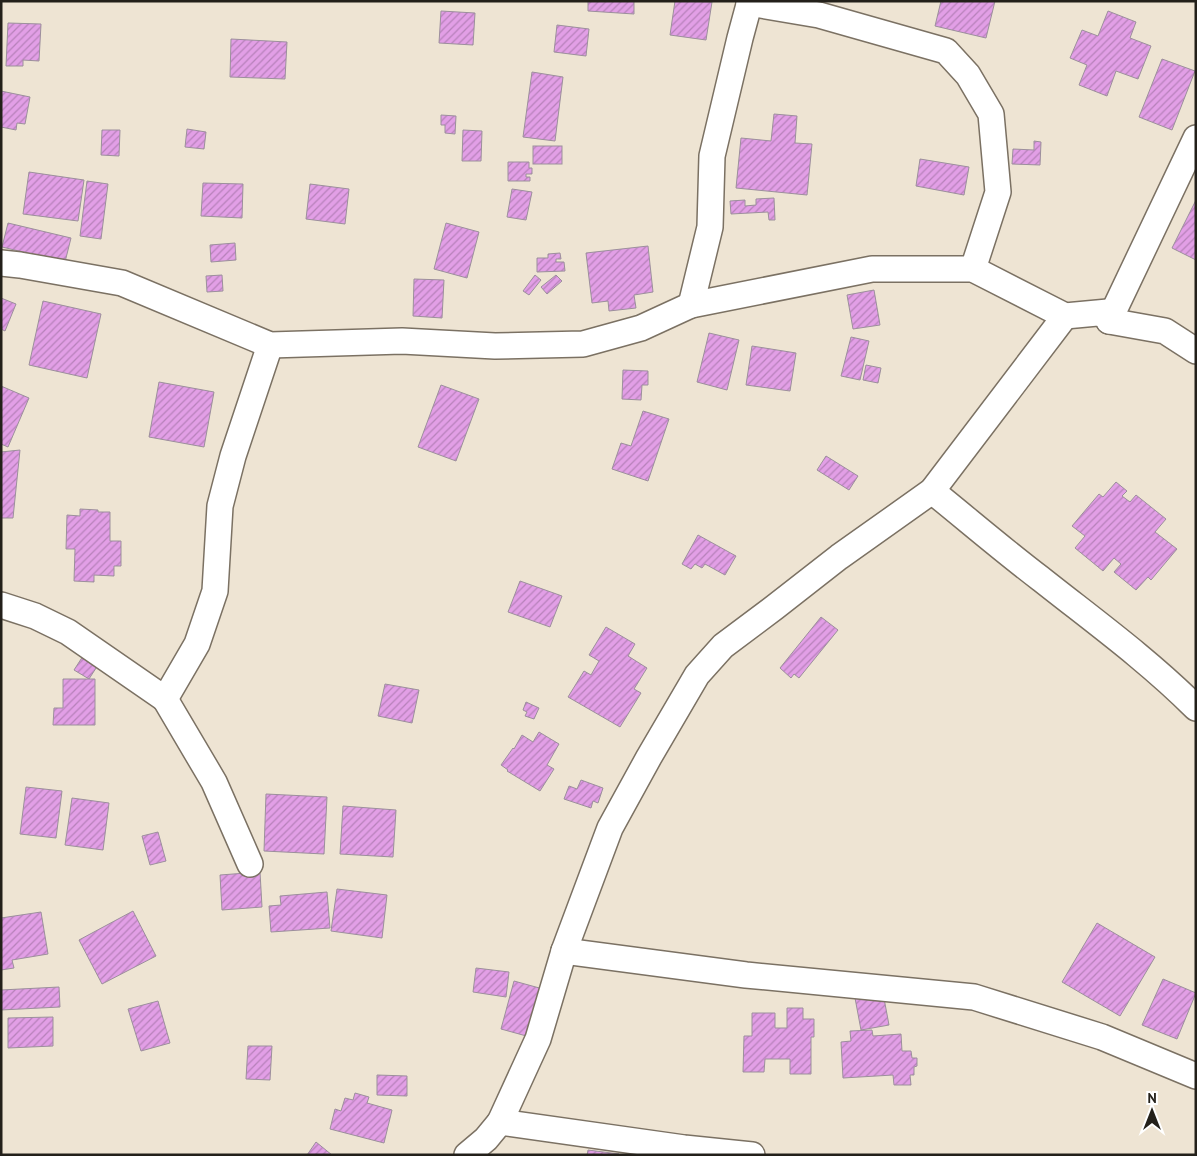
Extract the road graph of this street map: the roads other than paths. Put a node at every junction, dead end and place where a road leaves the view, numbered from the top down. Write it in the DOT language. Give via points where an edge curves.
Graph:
graph roads {
  1 [pos="750,2"];
  2 [pos="1196,138"];
  3 [pos="1,263"];
  4 [pos="973,269"];
  5 [pos="691,305"];
  6 [pos="1065,316"];
  7 [pos="1110,321"];
  8 [pos="270,345"];
  9 [pos="1196,351"];
  10 [pos="932,491"];
  11 [pos="1,605"];
  12 [pos="165,699"];
  13 [pos="1196,708"];
  14 [pos="250,864"];
  15 [pos="564,951"];
  16 [pos="1196,1076"];
  17 [pos="500,1122"];
  18 [pos="468,1155"];
  19 [pos="752,1155"];
  1 -- 4 [label="street" via="819,15 946,50 968,74 991,114 998,192"];
  1 -- 5 [label="street" via="712,156 710,227"];
  2 -- 7 [label="street"];
  3 -- 8 [label="street" via="122,283"];
  4 -- 5 [label="street" via="872,269"];
  4 -- 6 [label="street"];
  5 -- 8 [label="street" via="641,328 583,344 496,346 402,341"];
  6 -- 7 [label="street" via="1108,312"];
  6 -- 10 [label="street"];
  7 -- 9 [label="street" via="1165,331"];
  8 -- 12 [label="street" via="220,506 216,591 197,644"];
  10 -- 13 [label="street" via="1142,658"];
  10 -- 15 [label="street" via="723,646 697,675 610,828"];
  11 -- 12 [label="street" via="68,632"];
  12 -- 14 [label="street" via="214,782"];
  15 -- 16 [label="street" via="746,975 974,997 1102,1036"];
  15 -- 17 [label="street" via="538,1039"];
  17 -- 18 [label="street"];
  17 -- 19 [label="street"];
}
